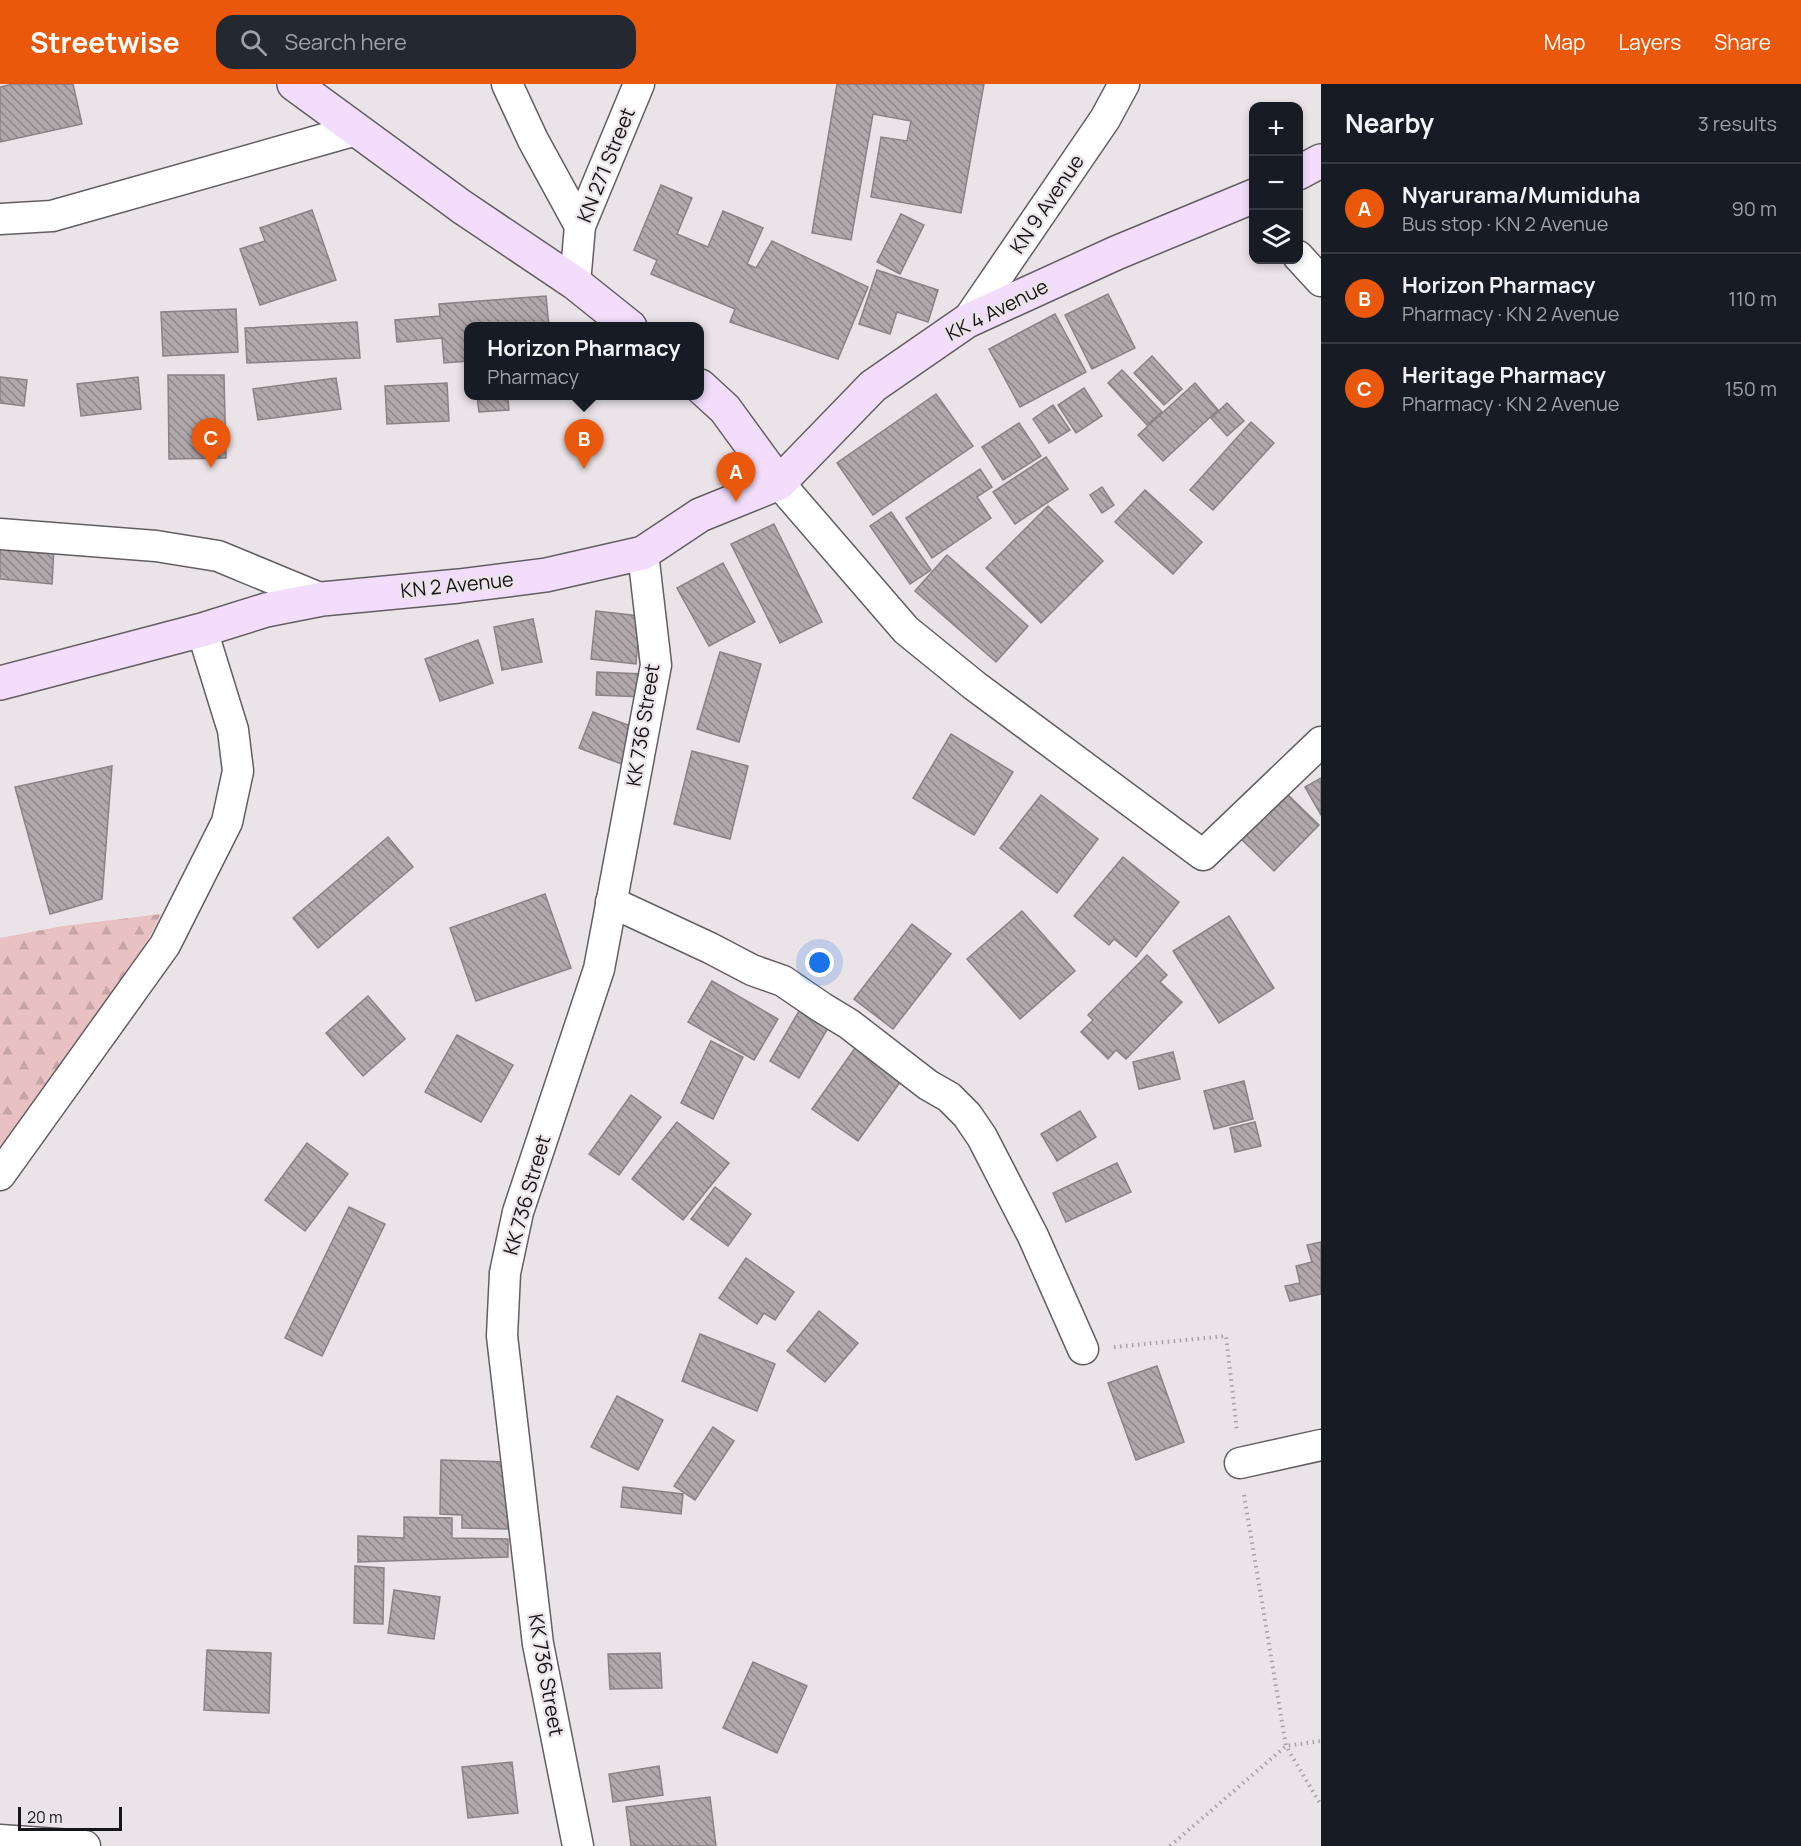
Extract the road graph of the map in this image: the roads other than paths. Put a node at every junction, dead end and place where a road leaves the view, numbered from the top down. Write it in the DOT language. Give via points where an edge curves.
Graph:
graph roads {
  1 [pos="294,84"];
  2 [pos="507,84"];
  3 [pos="639,84"];
  4 [pos="1124,84"];
  5 [pos="356,130"];
  6 [pos="1321,161"];
  7 [pos="1303,171"];
  8 [pos="1249,201"];
  9 [pos="0,219"];
  10 [pos="579,226"];
  11 [pos="1303,261"];
  12 [pos="1321,281"];
  13 [pos="575,283"];
  14 [pos="967,321"];
  15 [pos="624,322"];
  16 [pos="704,390"];
  17 [pos="779,483"];
  18 [pos="0,534"];
  19 [pos="643,553"];
  20 [pos="322,599"];
  21 [pos="202,630"];
  22 [pos="0,683"];
  23 [pos="1321,742"];
  24 [pos="611,902"];
  25 [pos="0,1175"];
  26 [pos="1083,1349"];
  27 [pos="1321,1445"];
  28 [pos="1240,1462"];
  29 [pos="0,1839"];
  30 [pos="85,1846"];
  31 [pos="578,1846"];
  1 -- 5 [label="main road"];
  2 -- 10 [label="street"];
  3 -- 10 [label="street, KN 271 Street"];
  4 -- 14 [label="street, KN 9 Avenue" via="1105,119"];
  5 -- 9 [label="street" via="52,216"];
  5 -- 13 [label="main road"];
  6 -- 7 [label="main road"];
  8 -- 14 [label="main road, KK 4 Avenue" via="1116,253"];
  10 -- 13 [label="street, KN 271 Street"];
  11 -- 12 [label="street"];
  13 -- 15 [label="main road"];
  14 -- 17 [label="main road, KK 4 Avenue" via="873,386"];
  16 -- 17 [label="main road" via="725,409"];
  17 -- 19 [label="main road, KN 2 Avenue" via="700,515"];
  17 -- 23 [label="street" via="906,630 1203,855"];
  18 -- 20 [label="street" via="156,546 218,555"];
  19 -- 20 [label="main road, KN 2 Avenue" via="546,575"];
  19 -- 24 [label="street, KK 736 Street" via="656,665"];
  20 -- 21 [label="main road, KN 2 Avenue" via="266,609"];
  21 -- 22 [label="main road, KN 2 Avenue"];
  21 -- 25 [label="street" via="232,730 238,771 227,822 165,945"];
  24 -- 26 [label="street" via="783,981 949,1097 968,1115 982,1137 1033,1236"];
  24 -- 31 [label="street, KK 736 Street" via="599,969 518,1212 505,1273 502,1336 538,1644"];
  27 -- 28 [label="street"];
  29 -- 30 [label="street"];
}
